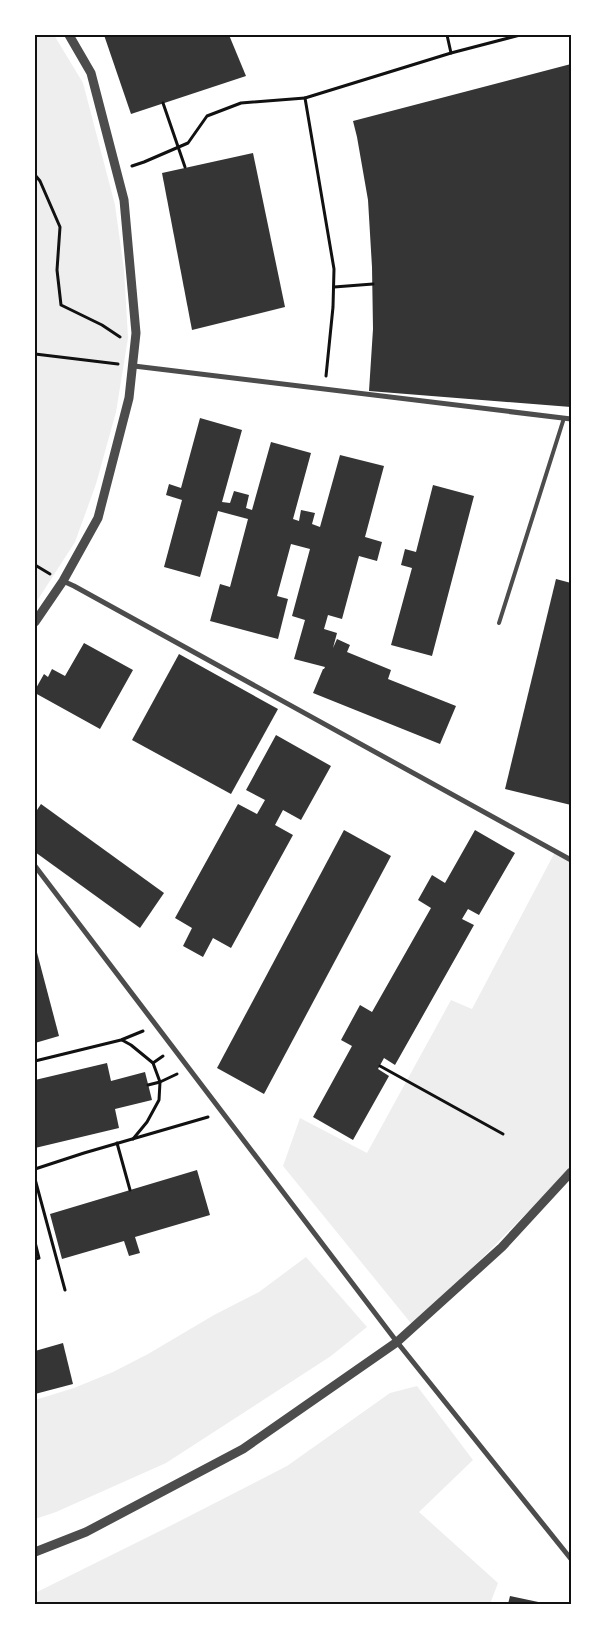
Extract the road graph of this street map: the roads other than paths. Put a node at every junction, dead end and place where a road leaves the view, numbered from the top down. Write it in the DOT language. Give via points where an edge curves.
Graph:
graph roads {
  1 [pos="69,35"];
  2 [pos="134,366"];
  3 [pos="564,418"];
  4 [pos="571,419"];
  5 [pos="63,582"];
  6 [pos="35,622"];
  7 [pos="499,623"];
  8 [pos="571,860"];
  9 [pos="35,866"];
  10 [pos="571,1172"];
  11 [pos="397,1342"];
  12 [pos="35,1552"];
  13 [pos="571,1560"];
  1 -- 2 [label="street" via="91,73 124,200 136,333"];
  2 -- 3 [label="street"];
  2 -- 5 [label="street" via="129,398 98,518"];
  3 -- 4 [label="street"];
  3 -- 7 [label="lane"];
  5 -- 6 [label="street"];
  5 -- 8 [label="street"];
  9 -- 11 [label="street"];
  10 -- 11 [label="street" via="502,1247"];
  11 -- 12 [label="street" via="243,1449 86,1532"];
  11 -- 13 [label="street"];
}
